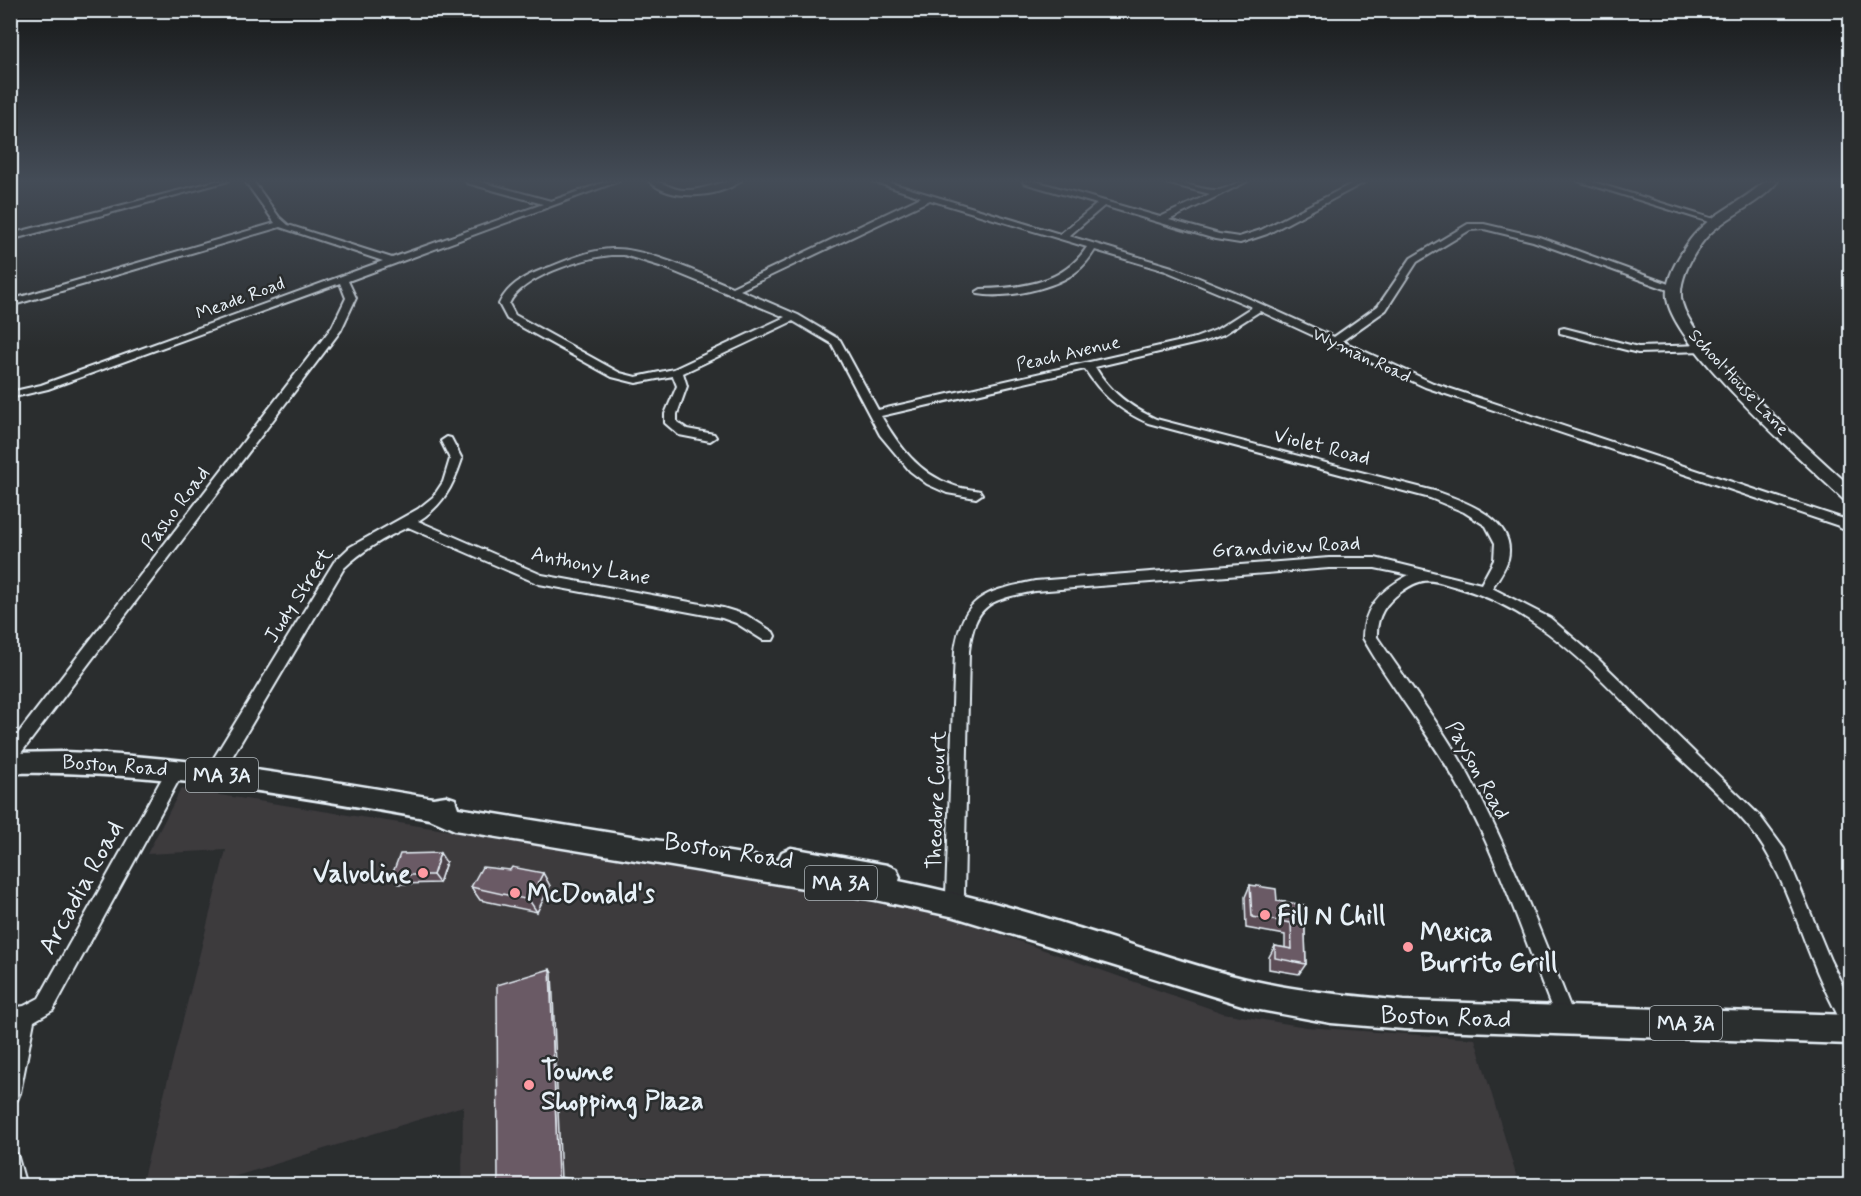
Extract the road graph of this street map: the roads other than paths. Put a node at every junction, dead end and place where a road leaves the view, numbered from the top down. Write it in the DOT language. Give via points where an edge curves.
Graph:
graph roads {
  1 [pos="237,237"];
  2 [pos="313,237"];
  3 [pos="456,237"];
  4 [pos="845,237"];
  5 [pos="1065,237"];
  6 [pos="1217,237"];
  7 [pos="1250,237"];
  8 [pos="1452,237"];
  9 [pos="1528,237"];
  10 [pos="1700,237"];
  11 [pos="1093,246"];
  12 [pos="391,261"];
  13 [pos="341,279"];
  14 [pos="1674,289"];
  15 [pos="730,291"];
  16 [pos="981,291"];
  17 [pos="10,303"];
  18 [pos="1259,307"];
  19 [pos="795,317"];
  20 [pos="1564,331"];
  21 [pos="1334,342"];
  22 [pos="1704,348"];
  23 [pos="1089,366"];
  24 [pos="677,372"];
  25 [pos="10,395"];
  26 [pos="876,414"];
  27 [pos="710,437"];
  28 [pos="447,441"];
  29 [pos="976,494"];
  30 [pos="1851,496"];
  31 [pos="409,522"];
  32 [pos="1849,524"];
  33 [pos="1425,573"];
  34 [pos="1484,590"];
  35 [pos="768,636"];
  36 [pos="961,707"];
  37 [pos="10,756"];
  38 [pos="10,763"];
  39 [pos="176,769"];
  40 [pos="213,774"];
  41 [pos="433,808"];
  42 [pos="955,895"];
  43 [pos="1052,933"];
  44 [pos="18,1016"];
  45 [pos="1566,1019"];
  46 [pos="1851,1019"];
  47 [pos="1851,1030"];
  48 [pos="10,1093"];
  49 [pos="10,1161"];
  50 [pos="16,1185"];
  1 -- 17 [label="street"];
  2 -- 12 [label="street"];
  3 -- 12 [label="street, Meade Road"];
  4 -- 15 [label="street"];
  5 -- 11 [label="street, Wyman Road"];
  6 -- 7 [label="street" via="1244,240"];
  8 -- 21 [label="street" via="1414,260 1382,308"];
  9 -- 14 [label="street"];
  10 -- 14 [label="street"];
  11 -- 16 [label="street" via="1075,267 1053,281 1031,288"];
  11 -- 18 [label="street, Wyman Road" via="1194,278"];
  12 -- 13 [label="street, Meade Road"];
  13 -- 25 [label="street, Meade Road" via="44,387"];
  13 -- 37 [label="street, Pasho Road" via="351,298 337,328"];
  14 -- 22 [label="street, School House Lane" via="1679,314"];
  15 -- 19 [label="street"];
  15 -- 24 [label="street" via="640,255 611,252 543,273 506,296 505,310 511,317 616,375 644,380"];
  18 -- 21 [label="street, Wyman Road"];
  18 -- 23 [label="street, Peach Avenue" via="1220,332 1198,340"];
  19 -- 24 [label="street"];
  19 -- 26 [label="street" via="837,342"];
  20 -- 22 [label="street" via="1638,350"];
  21 -- 32 [label="street, Wyman Road" via="1447,392"];
  22 -- 30 [label="street, School House Lane"];
  23 -- 26 [label="street, Peach Avenue"];
  23 -- 34 [label="street, Violet Road" via="1114,399 1152,421 1434,495 1464,507 1488,521 1499,538 1502,556"];
  24 -- 27 [label="street" via="682,386 671,423 683,432"];
  26 -- 29 [label="street" via="906,463 923,477 956,493"];
  28 -- 31 [label="street, Judy Street" via="456,459 450,476 433,505"];
  31 -- 35 [label="street, Anthony Lane" via="539,579 723,613"];
  31 -- 40 [label="street, Judy Street" via="369,541 339,565"];
  33 -- 34 [label="street, Grandview Road"];
  33 -- 36 [label="street, Grandview Road" via="1375,563 1338,562 1035,586 1004,592 968,616 964,628"];
  33 -- 45 [label="street, Payson Road" via="1398,585 1383,601 1371,616 1370,638 1468,790 1516,893"];
  34 -- 46 [label="street, Grandview Road" via="1522,608 1566,639 1759,826 1778,854"];
  36 -- 42 [label="street, Theodore Court"];
  38 -- 39 [label="main road, Boston Road / MA 3A" via="82,762"];
  39 -- 40 [label="main road, Boston Road / MA 3A"];
  39 -- 44 [label="street, Arcadia Road" via="46,1004"];
  40 -- 41 [label="main road, Boston Road / MA 3A"];
  41 -- 42 [label="main road, Boston Road / MA 3A" via="457,807 849,868"];
  41 -- 43 [label="main road, Boston Road / MA 3A" via="455,819 541,835 876,888"];
  42 -- 43 [label="main road, Boston Road / MA 3A"];
  43 -- 45 [label="main road, Boston Road / MA 3A" via="1195,979 1331,1009"];
  44 -- 48 [label="street, Arcadia Road"];
  45 -- 47 [label="main road, Boston Road / MA 3A"];
  49 -- 50 [label="street"];
}
